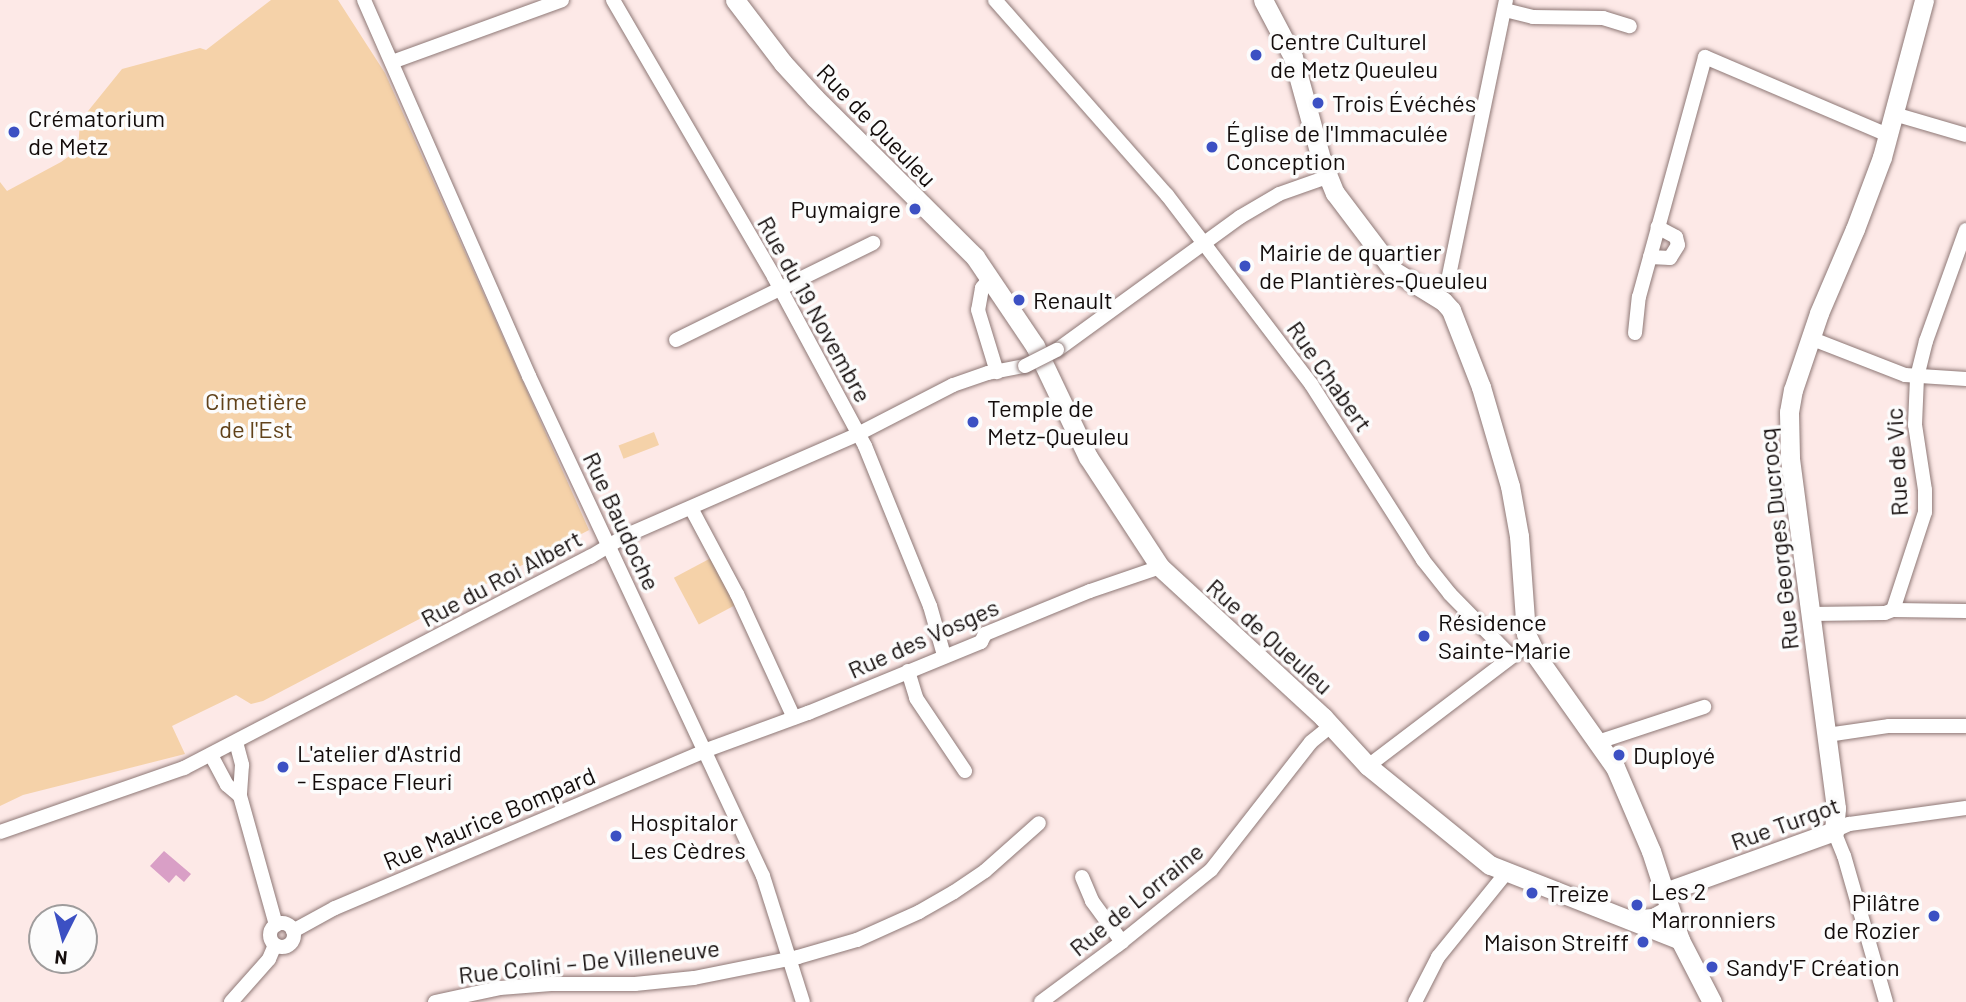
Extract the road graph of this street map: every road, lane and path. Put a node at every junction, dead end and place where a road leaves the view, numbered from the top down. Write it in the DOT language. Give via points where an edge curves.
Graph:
graph roads {
  1 [pos="364,0"];
  2 [pos="562,0"];
  3 [pos="613,0"];
  4 [pos="735,0"];
  5 [pos="995,0"];
  6 [pos="1263,0"];
  7 [pos="1924,0"];
  8 [pos="1506,5"];
  9 [pos="1630,26"];
  10 [pos="393,62"];
  11 [pos="1894,114"];
  12 [pos="1888,135"];
  13 [pos="1966,135"];
  14 [pos="1327,177"];
  15 [pos="1657,227"];
  16 [pos="1966,230"];
  17 [pos="873,243"];
  18 [pos="1205,243"];
  19 [pos="1650,257"];
  20 [pos="990,278"];
  21 [pos="779,289"];
  22 [pos="1443,296"];
  23 [pos="1635,333"];
  24 [pos="1810,338"];
  25 [pos="676,340"];
  26 [pos="997,372"];
  27 [pos="1917,377"];
  28 [pos="1966,379"];
  29 [pos="858,435"];
  30 [pos="691,508"];
  31 [pos="608,545"];
  32 [pos="1160,567"];
  33 [pos="1893,610"];
  34 [pos="1966,611"];
  35 [pos="1811,614"];
  36 [pos="1530,643"];
  37 [pos="944,655"];
  38 [pos="1511,656"];
  39 [pos="908,671"];
  40 [pos="1704,707"];
  41 [pos="794,718"];
  42 [pos="1331,726"];
  43 [pos="1966,726"];
  44 [pos="1827,735"];
  45 [pos="236,742"];
  46 [pos="1598,742"];
  47 [pos="704,751"];
  48 [pos="211,755"];
  49 [pos="1368,766"];
  50 [pos="965,771"];
  51 [pos="240,796"];
  52 [pos="1966,808"];
  53 [pos="1039,824"];
  54 [pos="1834,831"];
  55 [pos="0,832"];
  56 [pos="1506,873"];
  57 [pos="1082,877"];
  58 [pos="1667,899"];
  59 [pos="1628,918"];
  60 [pos="275,925"];
  61 [pos="293,931"];
  62 [pos="1680,940"];
  63 [pos="1122,942"];
  64 [pos="275,945"];
  65 [pos="789,958"];
  66 [pos="1422,999"];
  67 [pos="231,1002"];
  68 [pos="435,1002"];
  69 [pos="803,1002"];
  70 [pos="1041,1002"];
  71 [pos="1712,1002"];
  72 [pos="1886,1002"];
  1 -- 10 [label="street, Rue Baudoche"];
  2 -- 10 [label="street"];
  3 -- 21 [label="street, Rue du 19 Novembre"];
  4 -- 20 [label="street, Rue de Queuleu" via="815,99 968,248"];
  5 -- 18 [label="street, Rue Chabert"];
  6 -- 14 [label="street" via="1293,57"];
  7 -- 11 [label="street, Rue Georges Ducrocq"];
  8 -- 9 [label="street" via="1533,17 1603,18"];
  8 -- 22 [label="street"];
  10 -- 31 [label="street, Rue Baudoche" via="482,271"];
  11 -- 12 [label="street, Rue Georges Ducrocq"];
  11 -- 13 [label="street"];
  12 -- 15 [label="street" via="1705,57"];
  12 -- 24 [label="street, Rue Georges Ducrocq"];
  14 -- 18 [label="street" via="1279,194"];
  14 -- 22 [label="street" via="1394,271"];
  15 -- 19 [label="street"];
  15 -- 19 [label="street" via="1676,237 1678,245 1670,258"];
  16 -- 27 [label="street, Rue de Vic"];
  17 -- 21 [label="street"];
  18 -- 26 [label="street, Rue du Roi Albert, bridge" via="1058,350 1025,366"];
  18 -- 38 [label="street, Rue Chabert" via="1311,384 1423,560"];
  19 -- 23 [label="street"];
  20 -- 26 [label="street" via="982,288 978,310"];
  20 -- 32 [label="street, Rue de Queuleu" via="1035,346 1088,457"];
  21 -- 25 [label="street"];
  21 -- 29 [label="street, Rue du 19 Novembre"];
  22 -- 36 [label="street" via="1481,387 1510,486"];
  24 -- 27 [label="street"];
  24 -- 35 [label="street, Rue Georges Ducrocq" via="1793,390 1788,427"];
  26 -- 29 [label="street, Rue du Roi Albert" via="953,386"];
  27 -- 28 [label="street"];
  27 -- 33 [label="street, Rue de Vic" via="1915,425 1925,512"];
  29 -- 30 [label="street, Rue du Roi Albert"];
  29 -- 37 [label="street, Rue du 19 Novembre" via="880,478"];
  30 -- 31 [label="street, Rue du Roi Albert"];
  30 -- 41 [label="street"];
  31 -- 45 [label="street, Rue du Roi Albert"];
  31 -- 47 [label="street, Rue Baudoche"];
  32 -- 37 [label="street, Rue des Vosges" via="1090,591"];
  32 -- 42 [label="street, Rue de Queuleu"];
  33 -- 34 [label="street"];
  33 -- 35 [label="street"];
  35 -- 44 [label="street, Rue Georges Ducrocq"];
  36 -- 38 [label="street"];
  36 -- 46 [label="street"];
  37 -- 39 [label="street, Rue des Vosges"];
  38 -- 49 [label="street"];
  39 -- 41 [label="street, Rue des Vosges"];
  39 -- 50 [label="street" via="916,698"];
  40 -- 46 [label="street"];
  41 -- 47 [label="street, Rue des Vosges"];
  42 -- 49 [label="street, Rue de Queuleu"];
  42 -- 63 [label="street, Rue de Lorraine" via="1311,742 1211,870"];
  43 -- 44 [label="street" via="1889,726"];
  44 -- 54 [label="street, Rue Georges Ducrocq" via="1836,808"];
  45 -- 48 [label="street, Rue du Roi Albert"];
  45 -- 51 [label="street" via="242,765"];
  46 -- 58 [label="street" via="1631,799"];
  47 -- 61 [label="street, Rue Maurice Bompard" via="335,908"];
  47 -- 65 [label="street, Rue Baudoche" via="763,876"];
  48 -- 51 [label="street" via="227,785"];
  48 -- 55 [label="street, Rue du Roi Albert" via="128,790"];
  49 -- 56 [label="street, Rue de Queuleu" via="1429,818"];
  51 -- 60 [label="street"];
  52 -- 54 [label="street, Rue Turgot" via="1849,824"];
  53 -- 65 [label="street, Rue Colini – De Villeneuve" via="985,871 919,912 856,940"];
  54 -- 58 [label="street, Rue Turgot"];
  54 -- 72 [label="street, Rue Georges Ducrocq"];
  56 -- 59 [label="street, Rue de Queuleu"];
  56 -- 66 [label="street" via="1438,957 1426,976"];
  57 -- 63 [label="street" via="1092,901"];
  58 -- 59 [label="street" via="1653,916"];
  58 -- 62 [label="street"];
  59 -- 62 [label="street, Rue de Queuleu"];
  60 -- 61 [label="street" via="284,923"];
  60 -- 64 [label="street" via="270,935"];
  61 -- 64 [label="street" via="289,944"];
  62 -- 71 [label="street"];
  63 -- 70 [label="street, Rue de Lorraine"];
  64 -- 67 [label="street" via="269,959"];
  65 -- 68 [label="street, Rue Colini – De Villeneuve" via="661,982 500,988"];
  65 -- 69 [label="street, Rue Baudoche"];
}
